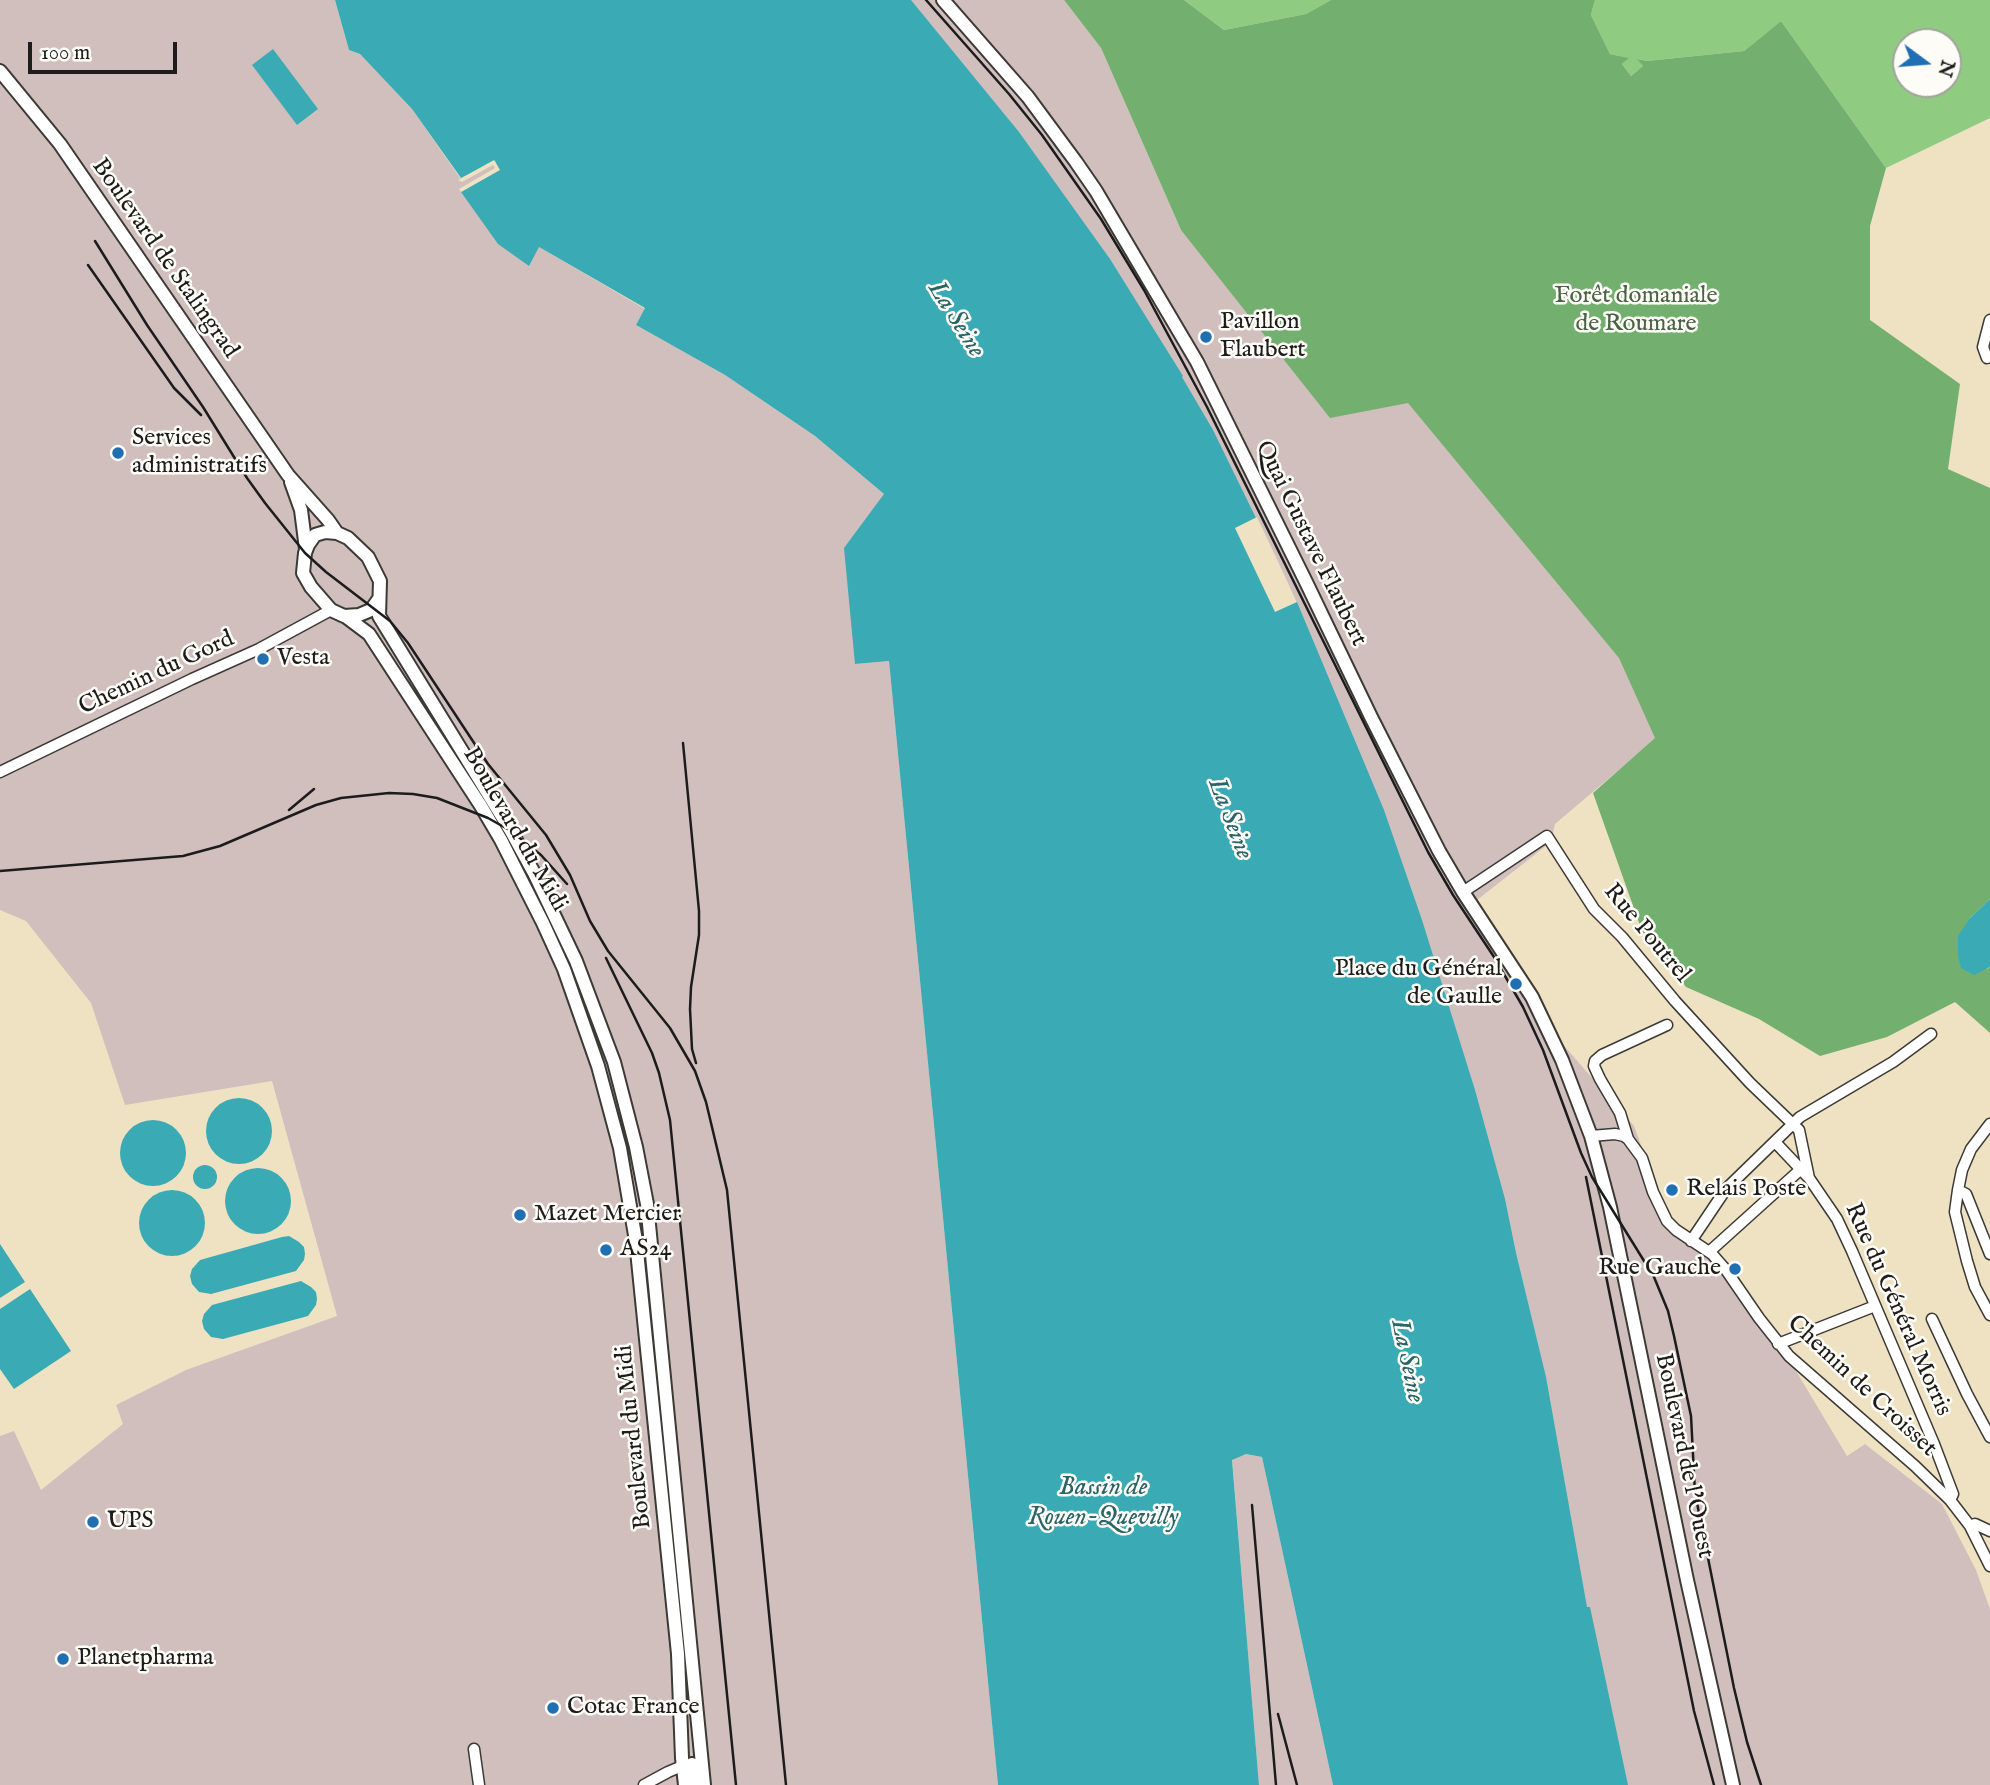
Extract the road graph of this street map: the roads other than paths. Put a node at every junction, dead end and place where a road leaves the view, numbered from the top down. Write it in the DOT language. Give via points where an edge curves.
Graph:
graph roads {
  1 [pos="943,0"];
  2 [pos="0,71"];
  3 [pos="1990,320"];
  4 [pos="1987,358"];
  5 [pos="288,475"];
  6 [pos="337,533"];
  7 [pos="307,550"];
  8 [pos="378,600"];
  9 [pos="331,610"];
  10 [pos="344,616"];
  11 [pos="0,772"];
  12 [pos="1463,892"];
  13 [pos="1667,1025"];
  14 [pos="1931,1034"];
  15 [pos="614,1062"];
  16 [pos="609,1088"];
  17 [pos="1793,1123"];
  18 [pos="1990,1124"];
  19 [pos="1591,1136"];
  20 [pos="1628,1139"];
  21 [pos="1774,1142"];
  22 [pos="1801,1169"];
  23 [pos="1809,1178"];
  24 [pos="1958,1190"];
  25 [pos="645,1192"];
  26 [pos="1691,1241"];
  27 [pos="1709,1252"];
  28 [pos="1990,1254"];
  29 [pos="1875,1306"];
  30 [pos="1990,1315"];
  31 [pos="1933,1319"];
  32 [pos="1778,1344"];
  33 [pos="1990,1437"];
  34 [pos="1950,1500"];
  35 [pos="1970,1527"];
  36 [pos="1990,1531"];
  37 [pos="1990,1566"];
  38 [pos="474,1749"];
  39 [pos="692,1762"];
  40 [pos="479,1785"];
  41 [pos="645,1785"];
  42 [pos="685,1785"];
  43 [pos="695,1785"];
  44 [pos="704,1785"];
  45 [pos="1733,1785"];
  1 -- 12 [label="main road, Quai Gustave Flaubert" via="1070,153 1197,362 1371,717"];
  2 -- 5 [label="main road, Boulevard de Stalingrad" via="60,144"];
  3 -- 4 [label="street" via="1983,347"];
  5 -- 6 [label="main road, Boulevard de Stalingrad"];
  5 -- 7 [label="main road, Boulevard de Stalingrad" via="301,510"];
  6 -- 7 [label="main road" via="315,536"];
  6 -- 8 [label="main road" via="368,557 380,581"];
  7 -- 9 [label="main road" via="303,573"];
  8 -- 10 [label="main road" via="371,610"];
  8 -- 15 [label="main road, Boulevard du Midi" via="379,616 534,873 576,961"];
  9 -- 10 [label="main road"];
  9 -- 11 [label="street, Chemin du Gord"];
  10 -- 16 [label="main road, Boulevard du Midi" via="376,644 501,840 564,969"];
  12 -- 17 [label="street, Rue Poutrel" via="1547,836 1594,909 1750,1083"];
  12 -- 19 [label="main road, Quai Gustave Flaubert" via="1532,997"];
  13 -- 20 [label="street, Chemin de Croisset" via="1595,1061"];
  14 -- 17 [label="street"];
  15 -- 16 [label="main road, Boulevard du Midi"];
  15 -- 25 [label="main road, Boulevard du Midi"];
  16 -- 25 [label="main road, Boulevard du Midi"];
  16 -- 39 [label="main road, Boulevard du Midi" via="636,1241"];
  17 -- 21 [label="street"];
  17 -- 23 [label="street, Rue du Général Morris" via="1799,1130"];
  18 -- 24 [label="street" via="1971,1149"];
  19 -- 20 [label="street" via="1615,1134"];
  19 -- 45 [label="main road, Boulevard de l'Ouest"];
  20 -- 26 [label="street, Chemin de Croisset" via="1642,1158 1661,1210"];
  21 -- 22 [label="street, Rue du Général Morris"];
  21 -- 26 [label="street" via="1726,1189"];
  22 -- 23 [label="street, Rue du Général Morris"];
  22 -- 27 [label="street"];
  23 -- 29 [label="street, Rue du Général Morris" via="1837,1219"];
  24 -- 28 [label="street" via="1966,1194"];
  24 -- 30 [label="street" via="1955,1212 1966,1261"];
  25 -- 39 [label="main road, Boulevard du Midi"];
  26 -- 27 [label="street, Chemin de Croisset"];
  27 -- 32 [label="street, Chemin de Croisset"];
  29 -- 32 [label="street"];
  29 -- 34 [label="street, Rue du Général Morris" via="1939,1456 1953,1494"];
  31 -- 33 [label="street"];
  32 -- 34 [label="street, Chemin de Croisset"];
  34 -- 35 [label="street, Chemin de Croisset"];
  35 -- 36 [label="street" via="1975,1524"];
  35 -- 37 [label="street, Chemin de Croisset"];
  38 -- 40 [label="street"];
  39 -- 41 [label="street"];
  39 -- 42 [label="main road, Boulevard du Midi"];
  39 -- 43 [label="main road"];
  39 -- 44 [label="main road, Boulevard du Midi"];
}
